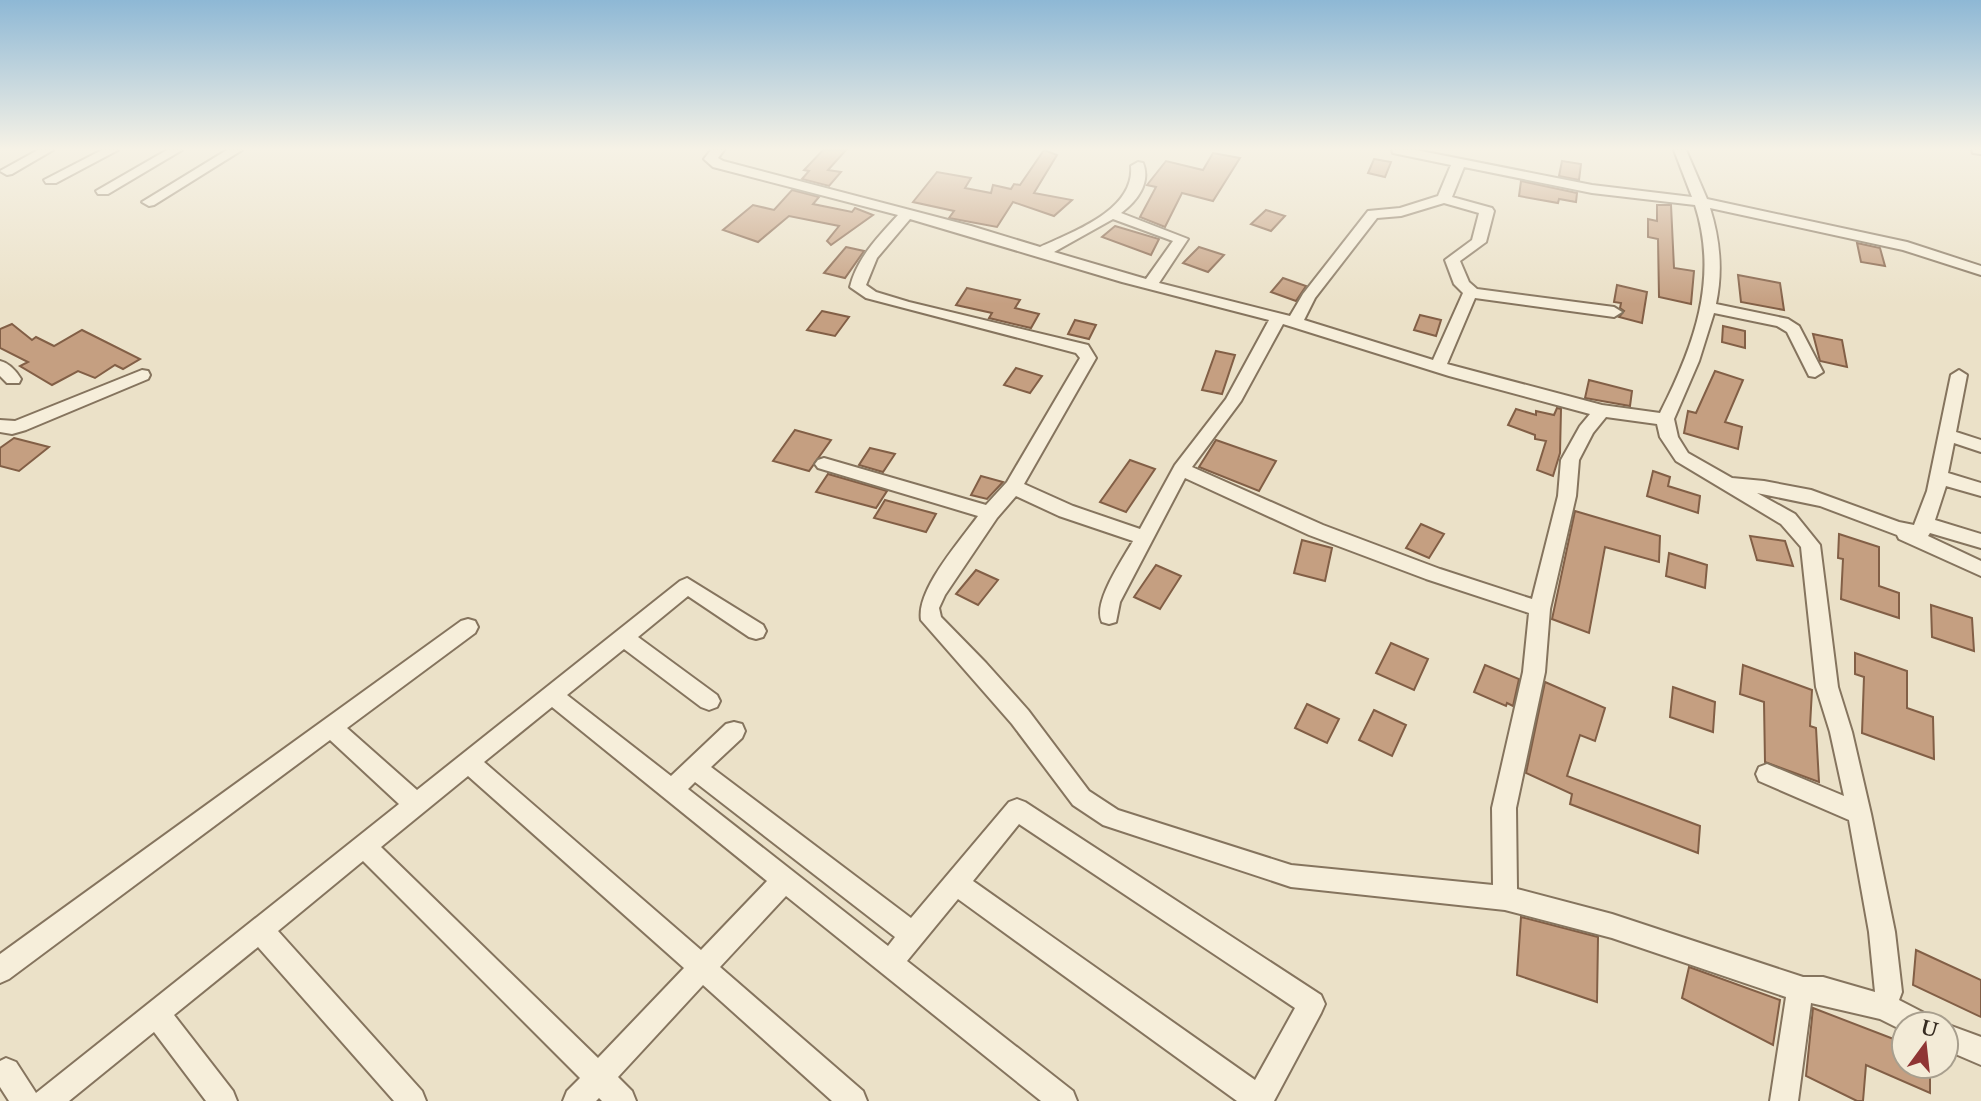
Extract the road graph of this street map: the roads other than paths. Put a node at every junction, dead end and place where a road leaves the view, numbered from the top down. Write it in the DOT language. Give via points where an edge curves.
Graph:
graph roads {
  1 [pos="862,201"];
  2 [pos="1124,201"];
  3 [pos="1436,201"];
  4 [pos="1453,201"];
  5 [pos="1697,201"];
  6 [pos="1702,202"];
  7 [pos="907,213"];
  8 [pos="1111,214"];
  9 [pos="1041,252"];
  10 [pos="1981,271"];
  11 [pos="1150,285"];
  12 [pos="1472,293"];
  13 [pos="1709,307"];
  14 [pos="1614,312"];
  15 [pos="1286,320"];
  16 [pos="0,366"];
  17 [pos="1438,366"];
  18 [pos="1815,372"];
  19 [pos="1959,374"];
  20 [pos="142,375"];
  21 [pos="13,379"];
  22 [pos="1602,411"];
  23 [pos="1665,419"];
  24 [pos="0,426"];
  25 [pos="1948,435"];
  26 [pos="1981,446"];
  27 [pos="824,464"];
  28 [pos="1181,469"];
  29 [pos="1939,477"];
  30 [pos="1726,484"];
  31 [pos="1013,487"];
  32 [pos="1981,490"];
  33 [pos="990,513"];
  34 [pos="1924,524"];
  35 [pos="1900,531"];
  36 [pos="1143,537"];
  37 [pos="1981,541"];
  38 [pos="1981,569"];
  39 [pos="1539,609"];
  40 [pos="1109,616"];
  41 [pos="468,628"];
  42 [pos="756,631"];
  43 [pos="623,637"];
  44 [pos="552,695"];
  45 [pos="709,701"];
  46 [pos="332,728"];
  47 [pos="734,731"];
  48 [pos="468,762"];
  49 [pos="694,768"];
  50 [pos="1767,774"];
  51 [pos="671,790"];
  52 [pos="416,804"];
  53 [pos="1859,814"];
  54 [pos="364,846"];
  55 [pos="784,880"];
  56 [pos="956,883"];
  57 [pos="1506,898"];
  58 [pos="260,930"];
  59 [pos="913,935"];
  60 [pos="889,964"];
  61 [pos="702,968"];
  62 [pos="0,970"];
  63 [pos="1803,990"];
  64 [pos="1882,1006"];
  65 [pos="1890,1010"];
  66 [pos="156,1013"];
  67 [pos="1960,1043"];
  68 [pos="1981,1051"];
  69 [pos="6,1072"];
  70 [pos="599,1078"];
  71 [pos="1259,1100"];
  72 [pos="26,1101"];
  73 [pos="47,1101"];
  74 [pos="223,1101"];
  75 [pos="412,1101"];
  76 [pos="577,1101"];
  77 [pos="622,1101"];
  78 [pos="853,1101"];
  79 [pos="1063,1101"];
  80 [pos="1784,1101"];
  1 -- 7 [label="street"];
  2 -- 8 [label="street"];
  3 -- 15 [label="street" via="1401,212 1373,214"];
  4 -- 12 [label="street" via="1487,211 1479,243 1452,260 1462,284"];
  5 -- 6 [label="street"];
  6 -- 10 [label="street" via="1907,246"];
  6 -- 13 [label="street" via="1714,254"];
  7 -- 9 [label="street"];
  7 -- 31 [label="street" via="859,275 858,287 904,305 1082,349 1088,358"];
  8 -- 9 [label="street"];
  8 -- 11 [label="street" via="1181,239"];
  9 -- 11 [label="street"];
  11 -- 15 [label="street"];
  12 -- 14 [label="street"];
  12 -- 17 [label="street"];
  13 -- 18 [label="street" via="1782,322 1793,329"];
  13 -- 23 [label="street" via="1681,389"];
  15 -- 17 [label="street"];
  15 -- 28 [label="street"];
  16 -- 21 [label="street"];
  17 -- 22 [label="street"];
  19 -- 25 [label="street"];
  20 -- 24 [label="street" via="20,426"];
  22 -- 23 [label="street"];
  22 -- 39 [label="street" via="1570,460 1567,496"];
  23 -- 30 [label="street" via="1682,457"];
  25 -- 26 [label="street"];
  25 -- 29 [label="street"];
  27 -- 33 [label="street"];
  28 -- 36 [label="street"];
  28 -- 39 [label="street" via="1316,530"];
  29 -- 32 [label="street"];
  29 -- 34 [label="street"];
  30 -- 35 [label="street" via="1766,485 1854,511"];
  30 -- 53 [label="street" via="1788,519 1810,545 1827,687"];
  31 -- 33 [label="street"];
  31 -- 36 [label="street"];
  33 -- 57 [label="street" via="936,592 929,608 931,620 979,669 1081,798 1111,818 1291,876"];
  34 -- 35 [label="street" via="1921,532"];
  34 -- 37 [label="street"];
  35 -- 38 [label="street"];
  36 -- 40 [label="street" via="1110,601"];
  39 -- 57 [label="street" via="1534,672 1504,808"];
  41 -- 46 [label="street"];
  42 -- 43 [label="street" via="687,586"];
  43 -- 44 [label="street"];
  43 -- 45 [label="street"];
  44 -- 48 [label="street"];
  44 -- 51 [label="street"];
  46 -- 52 [label="street"];
  46 -- 62 [label="street"];
  47 -- 49 [label="street"];
  48 -- 52 [label="street"];
  48 -- 61 [label="street"];
  49 -- 51 [label="street"];
  49 -- 59 [label="street"];
  50 -- 53 [label="street"];
  51 -- 55 [label="street"];
  52 -- 54 [label="street"];
  53 -- 64 [label="street" via="1882,932 1889,992"];
  54 -- 58 [label="street"];
  54 -- 70 [label="street"];
  55 -- 60 [label="street"];
  55 -- 61 [label="street"];
  56 -- 59 [label="street"];
  56 -- 71 [label="street"];
  56 -- 71 [label="street" via="1017,809 1312,1004"];
  57 -- 63 [label="street" via="1612,926"];
  58 -- 66 [label="street"];
  58 -- 75 [label="street"];
  59 -- 60 [label="street"];
  60 -- 79 [label="street"];
  61 -- 70 [label="street"];
  61 -- 78 [label="street"];
  63 -- 64 [label="street" via="1816,987 1869,1006"];
  63 -- 80 [label="street" via="1797,1002"];
  64 -- 65 [label="street"];
  66 -- 73 [label="street"];
  66 -- 74 [label="street"];
  67 -- 68 [label="street"];
  69 -- 72 [label="street"];
  70 -- 76 [label="street"];
  70 -- 77 [label="street"];
}
